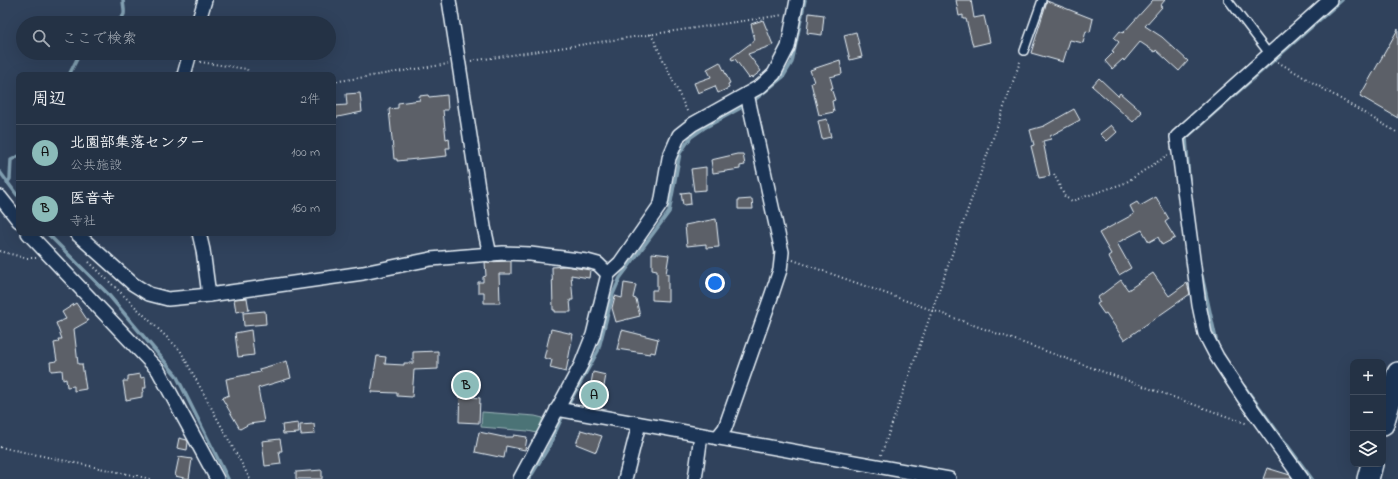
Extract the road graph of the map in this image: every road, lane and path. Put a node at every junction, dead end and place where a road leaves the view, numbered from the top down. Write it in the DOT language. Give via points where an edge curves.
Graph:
graph roads {
  1 [pos="205,0"];
  2 [pos="449,0"];
  3 [pos="797,0"];
  4 [pos="1042,0"];
  5 [pos="1228,0"];
  6 [pos="1330,0"];
  7 [pos="793,13"];
  8 [pos="200,16"];
  9 [pos="651,34"];
  10 [pos="1024,51"];
  11 [pos="1270,54"];
  12 [pos="188,60"];
  13 [pos="205,60"];
  14 [pos="459,63"];
  15 [pos="185,72"];
  16 [pos="248,72"];
  17 [pos="336,82"];
  18 [pos="747,94"];
  19 [pos="693,124"];
  20 [pos="1398,133"];
  21 [pos="1179,148"];
  22 [pos="1054,174"];
  23 [pos="0,197"];
  24 [pos="16,213"];
  25 [pos="31,236"];
  26 [pos="79,236"];
  27 [pos="200,236"];
  28 [pos="0,251"];
  29 [pos="48,254"];
  30 [pos="490,255"];
  31 [pos="781,256"];
  32 [pos="87,260"];
  33 [pos="608,274"];
  34 [pos="209,295"];
  35 [pos="932,309"];
  36 [pos="1398,373"];
  37 [pos="557,409"];
  38 [pos="1386,414"];
  39 [pos="639,424"];
  40 [pos="1263,424"];
  41 [pos="701,435"];
  42 [pos="717,438"];
  43 [pos="0,447"];
  44 [pos="877,465"];
  45 [pos="1371,467"];
  46 [pos="151,479"];
  47 [pos="217,479"];
  48 [pos="250,479"];
  49 [pos="520,479"];
  50 [pos="625,479"];
  51 [pos="695,479"];
  52 [pos="949,479"];
  53 [pos="1302,479"];
  54 [pos="1368,479"];
  1 -- 8 [label="street"];
  2 -- 14 [label="street"];
  3 -- 7 [label="street"];
  4 -- 10 [label="lane"];
  5 -- 11 [label="lane"];
  6 -- 11 [label="street"];
  7 -- 9 [label="path"];
  7 -- 18 [label="street" via="788,47 774,74"];
  9 -- 14 [label="path"];
  9 -- 19 [label="path"];
  10 -- 35 [label="path"];
  11 -- 20 [label="path" via="1279,63"];
  11 -- 21 [label="street" via="1178,137"];
  12 -- 15 [label="street"];
  13 -- 16 [label="path" via="247,68"];
  14 -- 17 [label="path"];
  14 -- 30 [label="street"];
  18 -- 19 [label="street"];
  18 -- 31 [label="street"];
  19 -- 33 [label="street" via="679,135 672,148 664,193 656,214 620,263"];
  21 -- 22 [label="path" via="1125,183 1072,201 1065,197"];
  21 -- 40 [label="street" via="1205,334 1217,357"];
  23 -- 24 [label="street"];
  25 -- 29 [label="street"];
  26 -- 34 [label="street" via="133,284 149,294 168,299"];
  27 -- 34 [label="street"];
  28 -- 29 [label="path" via="25,258 37,258"];
  29 -- 47 [label="street" via="158,370"];
  30 -- 33 [label="street" via="530,254 587,261 598,264"];
  30 -- 34 [label="street" via="431,259 363,273"];
  31 -- 35 [label="path"];
  31 -- 42 [label="street" via="780,270 725,428"];
  32 -- 48 [label="path" via="180,350"];
  33 -- 37 [label="street" via="593,335 582,365"];
  35 -- 40 [label="path" via="1245,423"];
  35 -- 44 [label="path"];
  36 -- 38 [label="main road"];
  37 -- 39 [label="street"];
  37 -- 49 [label="street"];
  39 -- 41 [label="street"];
  39 -- 50 [label="street"];
  40 -- 53 [label="street"];
  41 -- 42 [label="street"];
  41 -- 51 [label="street"];
  42 -- 44 [label="street"];
  43 -- 46 [label="path"];
  44 -- 52 [label="street"];
  45 -- 54 [label="main road"];
}
